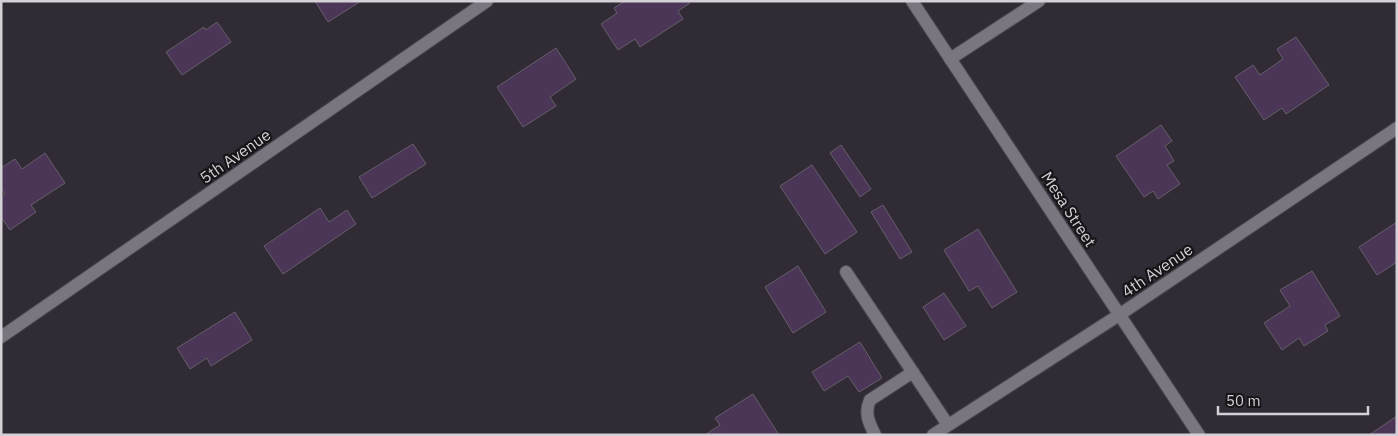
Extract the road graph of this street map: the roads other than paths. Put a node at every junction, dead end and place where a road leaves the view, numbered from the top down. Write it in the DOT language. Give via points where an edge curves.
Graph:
graph roads {
  1 [pos="487,1"];
  2 [pos="912,1"];
  3 [pos="1039,1"];
  4 [pos="950,59"];
  5 [pos="1397,128"];
  6 [pos="846,272"];
  7 [pos="1119,315"];
  8 [pos="1,337"];
  9 [pos="913,372"];
  10 [pos="948,425"];
  11 [pos="875,435"];
  12 [pos="933,435"];
  13 [pos="1199,435"];
  1 -- 8 [label="street, 5th Avenue"];
  2 -- 4 [label="street, Mesa Street"];
  3 -- 4 [label="street"];
  4 -- 7 [label="street, Mesa Street"];
  5 -- 7 [label="street, 4th Avenue"];
  6 -- 9 [label="street"];
  7 -- 10 [label="street, 4th Avenue"];
  7 -- 13 [label="street, Mesa Street"];
  9 -- 10 [label="street"];
  9 -- 11 [label="street" via="870,400 867,416"];
  10 -- 12 [label="street, 4th Avenue"];
}
